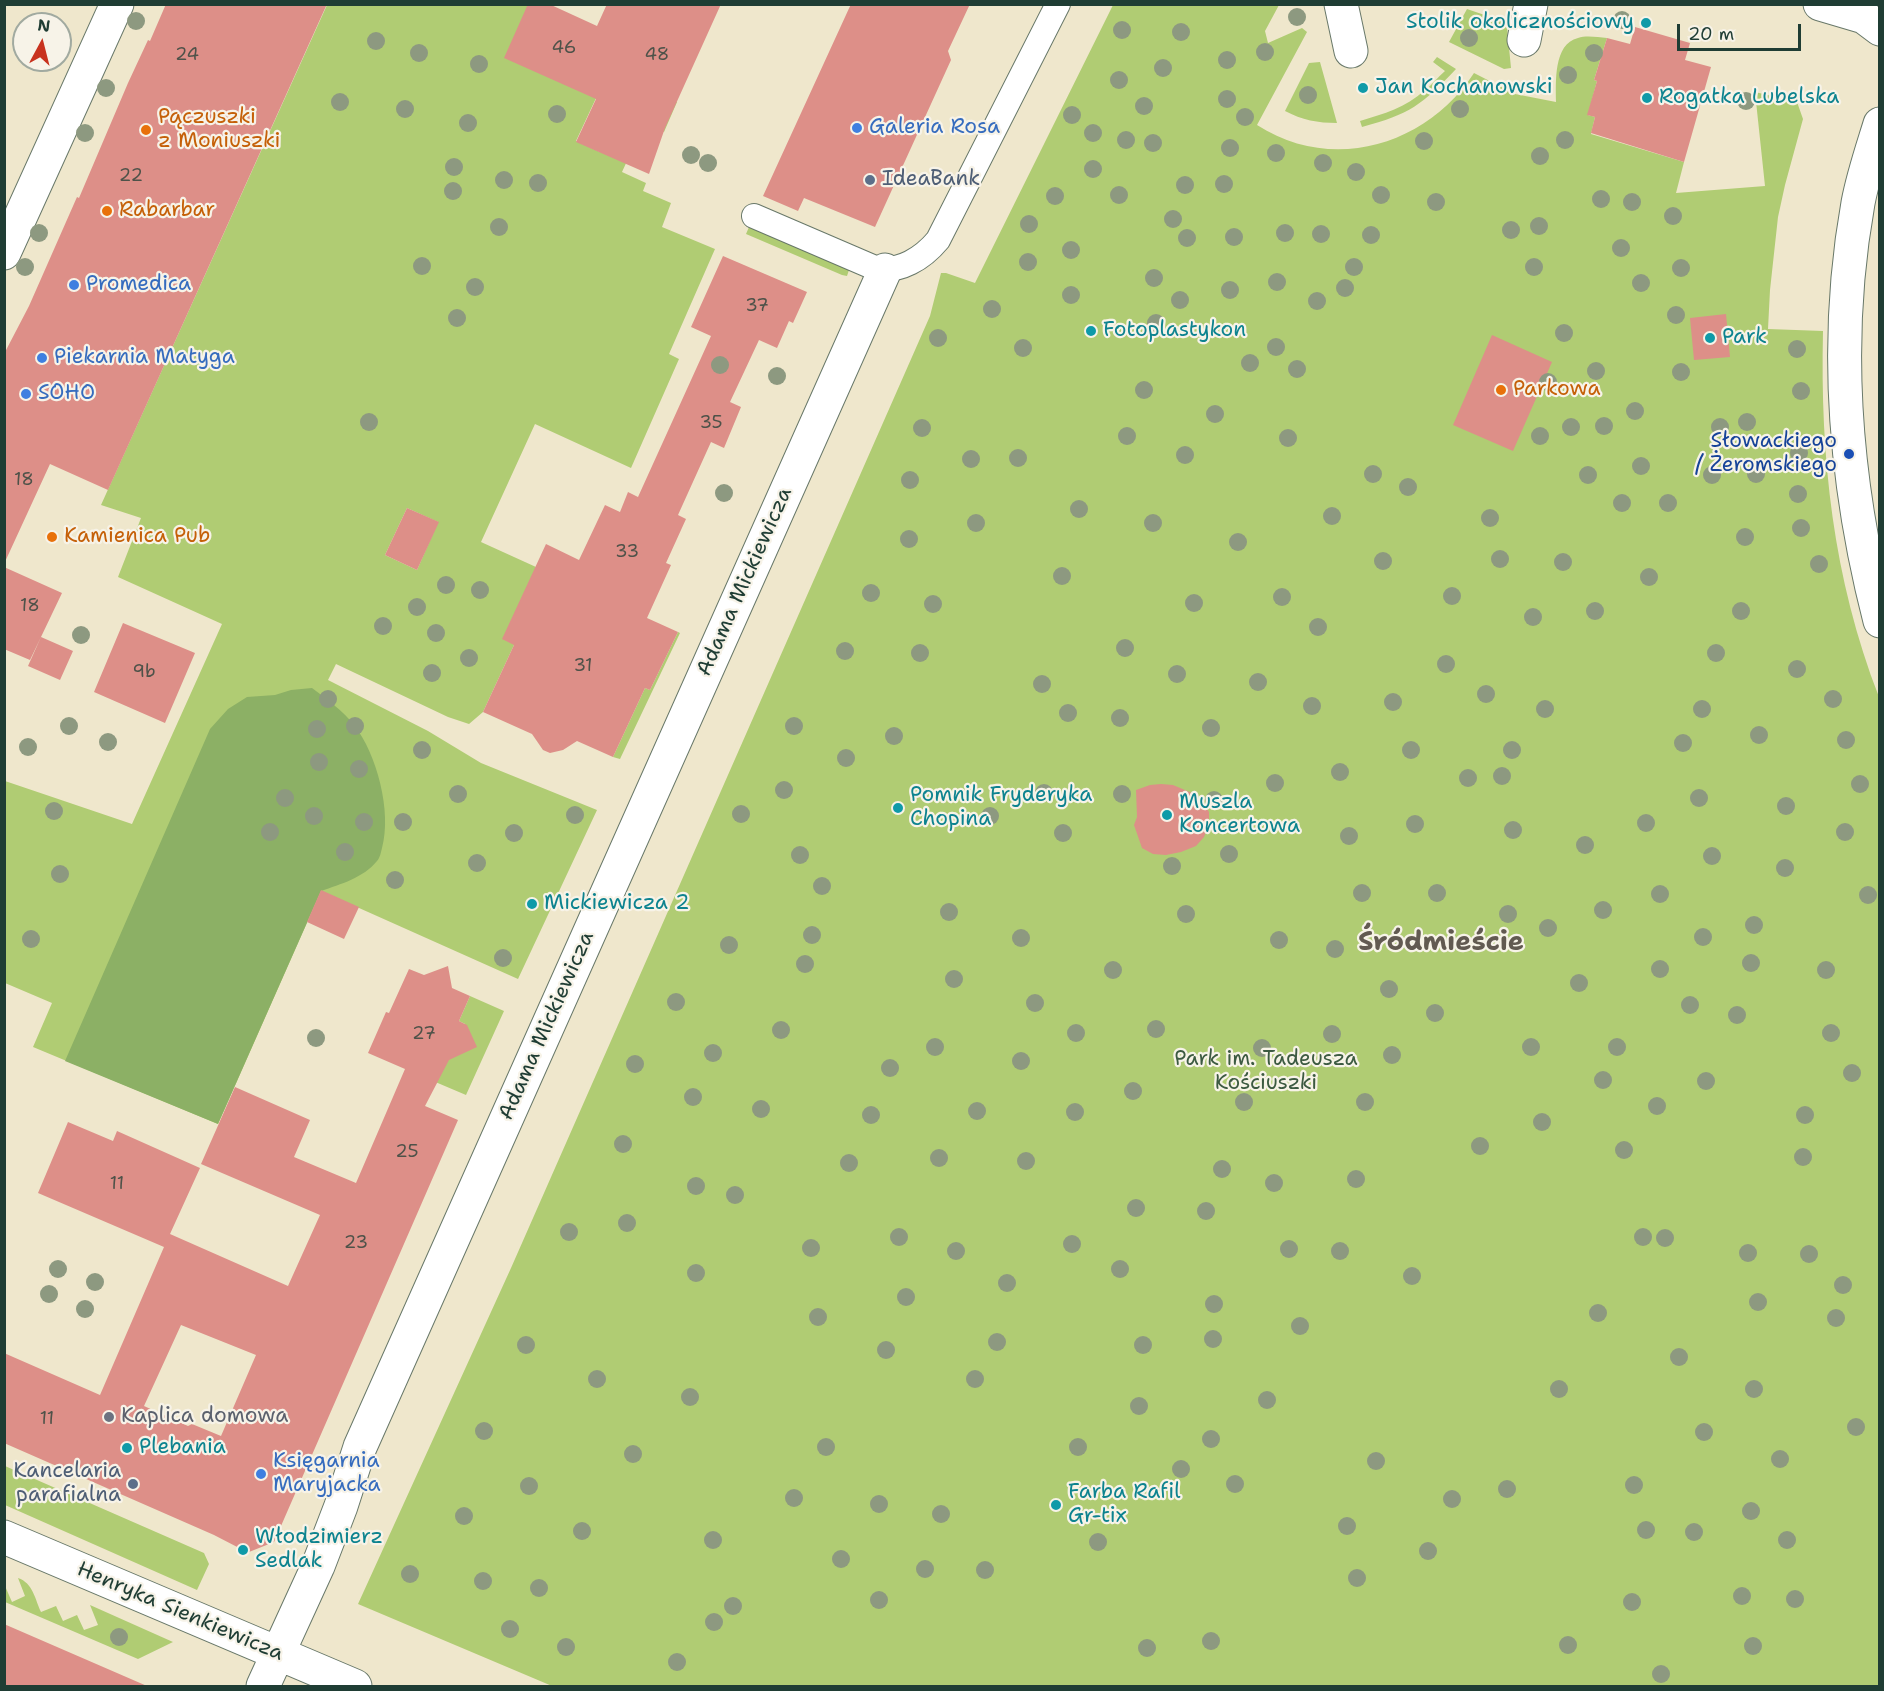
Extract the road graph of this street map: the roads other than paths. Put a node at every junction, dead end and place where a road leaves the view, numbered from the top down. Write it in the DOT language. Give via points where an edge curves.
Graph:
graph roads {
  1 [pos="117,4"];
  2 [pos="1058,4"];
  3 [pos="1341,4"];
  4 [pos="1531,4"];
  5 [pos="1820,4"];
  6 [pos="1880,29"];
  7 [pos="1524,40"];
  8 [pos="1351,51"];
  9 [pos="1880,124"];
  10 [pos="754,216"];
  11 [pos="4,253"];
  12 [pos="885,270"];
  13 [pos="1880,621"];
  14 [pos="4,1537"];
  15 [pos="278,1653"];
  16 [pos="263,1686"];
  17 [pos="355,1686"];
  1 -- 11 [label="street"];
  2 -- 12 [label="lane" via="938,240 904,266"];
  3 -- 8 [label="street"];
  4 -- 7 [label="street"];
  5 -- 6 [label="street" via="1864,17"];
  9 -- 13 [label="street" via="1858,199 1853,232 1845,356 1849,454 1857,518"];
  10 -- 12 [label="lane"];
  12 -- 15 [label="street, Adama Mickiewicza" via="360,1447 330,1536"];
  14 -- 15 [label="street, Henryka Sienkiewicza"];
  15 -- 16 [label="street, Adama Mickiewicza"];
  15 -- 17 [label="street, Henryka Sienkiewicza"];
}
